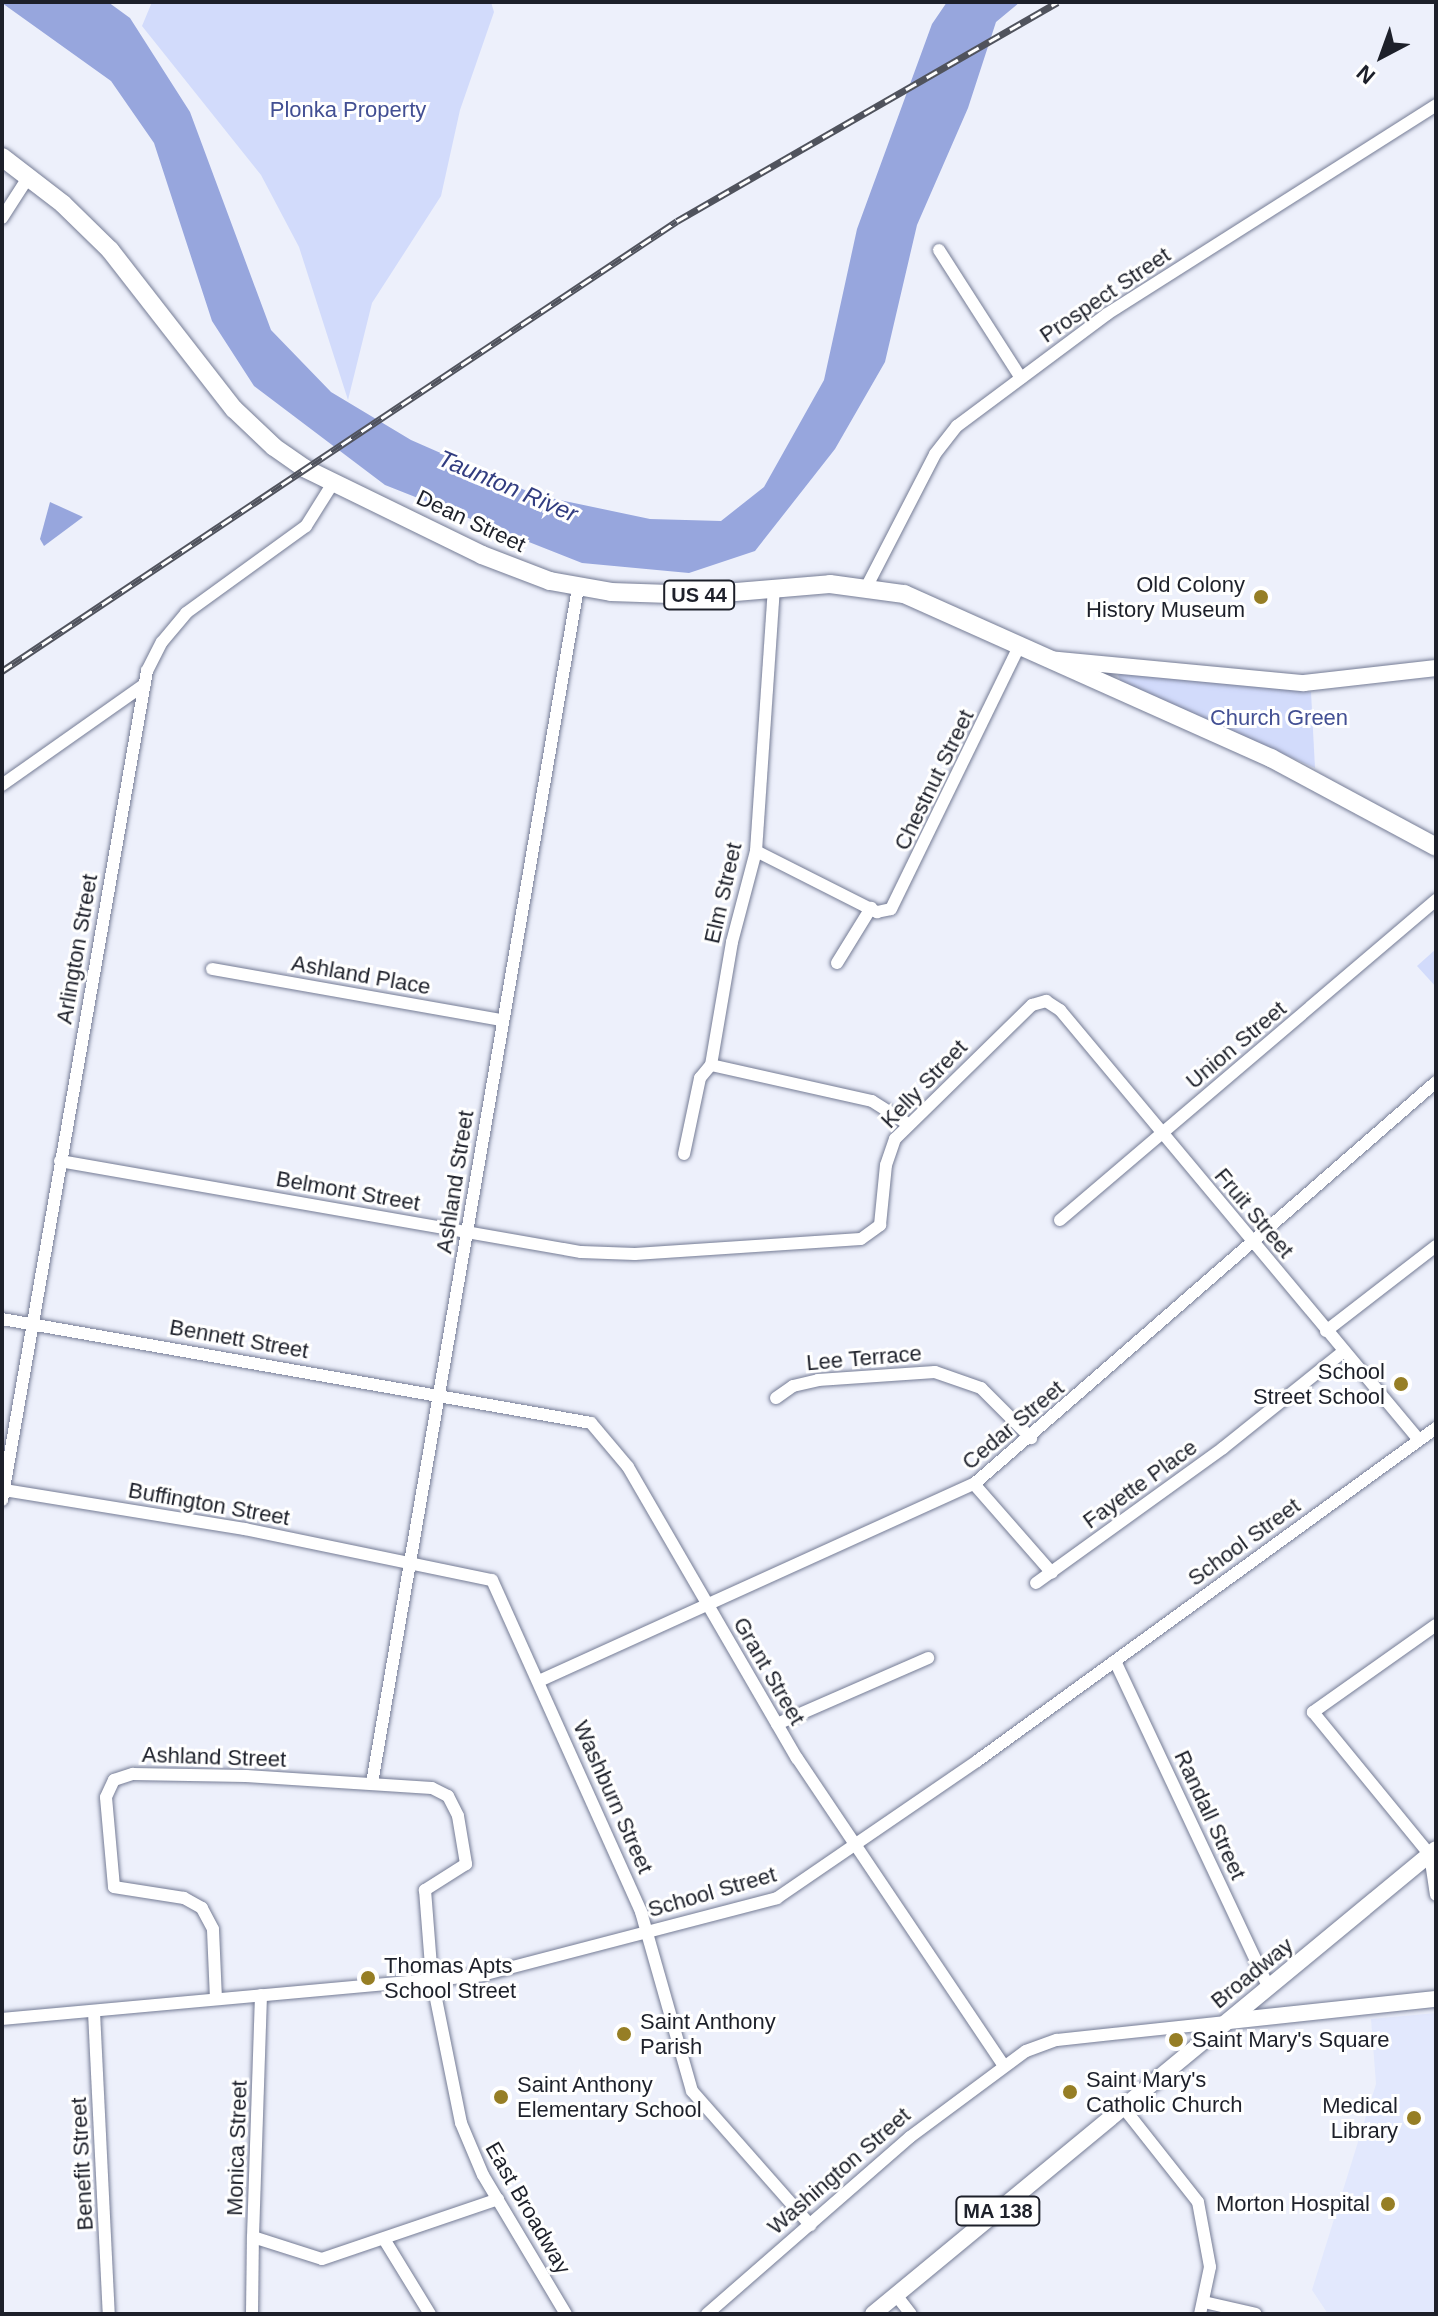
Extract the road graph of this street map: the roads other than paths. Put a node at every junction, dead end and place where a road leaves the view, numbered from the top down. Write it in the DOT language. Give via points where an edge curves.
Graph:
graph roads {
  1 [pos="1436,105"];
  2 [pos="2,157"];
  3 [pos="29,176"];
  4 [pos="2,218"];
  5 [pos="939,250"];
  6 [pos="1021,378"];
  7 [pos="333,483"];
  8 [pos="867,586"];
  9 [pos="774,587"];
  10 [pos="578,588"];
  11 [pos="1019,647"];
  12 [pos="1047,659"];
  13 [pos="1436,668"];
  14 [pos="144,685"];
  15 [pos="2,785"];
  16 [pos="1436,847"];
  17 [pos="756,851"];
  18 [pos="1436,900"];
  19 [pos="871,908"];
  20 [pos="837,963"];
  21 [pos="212,969"];
  22 [pos="1060,1010"];
  23 [pos="502,1020"];
  24 [pos="711,1065"];
  25 [pos="1436,1082"];
  26 [pos="908,1124"];
  27 [pos="1162,1134"];
  28 [pos="684,1154"];
  29 [pos="60,1161"];
  30 [pos="1060,1220"];
  31 [pos="467,1233"];
  32 [pos="868,1237"];
  33 [pos="1252,1242"];
  34 [pos="1436,1246"];
  35 [pos="2,1319"];
  36 [pos="32,1324"];
  37 [pos="1326,1331"];
  38 [pos="1343,1352"];
  39 [pos="439,1395"];
  40 [pos="776,1398"];
  41 [pos="1436,1428"];
  42 [pos="1031,1438"];
  43 [pos="1419,1440"];
  44 [pos="974,1484"];
  45 [pos="3,1495"];
  46 [pos="406,1560"];
  47 [pos="1052,1573"];
  48 [pos="1036,1583"];
  49 [pos="707,1604"];
  50 [pos="1436,1625"];
  51 [pos="928,1658"];
  52 [pos="1115,1661"];
  53 [pos="539,1681"];
  54 [pos="777,1724"];
  55 [pos="372,1783"];
  56 [pos="857,1843"];
  57 [pos="1433,1852"];
  58 [pos="1436,1895"];
  59 [pos="648,1932"];
  60 [pos="432,1979"];
  61 [pos="1269,1988"];
  62 [pos="261,1995"];
  63 [pos="216,1999"];
  64 [pos="1436,1999"];
  65 [pos="94,2012"];
  66 [pos="2,2019"];
  67 [pos="1228,2021"];
  68 [pos="1004,2066"];
  69 [pos="1123,2107"];
  70 [pos="498,2199"];
  71 [pos="810,2225"];
  72 [pos="253,2237"];
  73 [pos="384,2239"];
  74 [pos="896,2295"];
  75 [pos="1202,2308"];
  76 [pos="109,2314"];
  77 [pos="252,2314"];
  78 [pos="430,2314"];
  79 [pos="566,2314"];
  80 [pos="707,2314"];
  81 [pos="873,2314"];
  82 [pos="911,2314"];
  83 [pos="1256,2314"];
  1 -- 6 [label="street, Prospect Street" via="1107,314"];
  2 -- 3 [label="highway, Dean Street / US 44"];
  3 -- 4 [label="street"];
  3 -- 7 [label="highway, Dean Street / US 44" via="121,263 241,417 291,460"];
  5 -- 6 [label="street"];
  6 -- 8 [label="street, Prospect Street" via="943,442"];
  7 -- 10 [label="highway, Dean Street / US 44" via="482,555"];
  7 -- 14 [label="street, Arlington Street" via="306,526 186,613 157,650"];
  8 -- 9 [label="highway, Dean Street / US 44"];
  8 -- 11 [label="highway, Dean Street / US 44" via="916,598"];
  9 -- 10 [label="highway, Dean Street / US 44" via="700,595"];
  9 -- 17 [label="street, Elm Street"];
  10 -- 23 [label="street, Ashland Street"];
  11 -- 12 [label="highway, Dean Street / US 44"];
  11 -- 19 [label="street, Chestnut Street" via="897,902 885,913"];
  12 -- 13 [label="main road" via="1294,682"];
  12 -- 16 [label="highway, US 44" via="1271,758"];
  14 -- 15 [label="street"];
  14 -- 29 [label="street, Arlington Street"];
  17 -- 19 [label="street"];
  17 -- 24 [label="street, Elm Street" via="732,942"];
  18 -- 27 [label="street, Union Street"];
  19 -- 20 [label="street"];
  21 -- 23 [label="street, Ashland Place"];
  22 -- 26 [label="street, Kelly Street" via="1046,1001 1032,1005"];
  22 -- 27 [label="street, Fruit Street"];
  23 -- 31 [label="street, Ashland Street"];
  24 -- 26 [label="street" via="861,1097 893,1109"];
  24 -- 28 [label="street, Elm Street" via="700,1078"];
  25 -- 33 [label="street, Cedar Street"];
  26 -- 32 [label="street, Kelly Street" via="888,1156 881,1218"];
  27 -- 30 [label="street, Union Street"];
  27 -- 33 [label="street, Fruit Street"];
  29 -- 31 [label="street, Belmont Street"];
  29 -- 36 [label="street, Arlington Street"];
  31 -- 32 [label="street, Belmont Street" via="581,1252 627,1254"];
  31 -- 39 [label="street, Ashland Street"];
  33 -- 37 [label="street, Fruit Street"];
  33 -- 42 [label="street, Cedar Street"];
  34 -- 37 [label="street"];
  35 -- 36 [label="street, Bennett Street"];
  36 -- 39 [label="street, Bennett Street"];
  36 -- 45 [label="street, Arlington Street"];
  37 -- 38 [label="street, Fruit Street"];
  38 -- 43 [label="street, Fruit Street"];
  38 -- 47 [label="street, Fayette Place"];
  39 -- 46 [label="street, Ashland Street"];
  39 -- 49 [label="street, Grant Street" via="591,1423 628,1467"];
  40 -- 42 [label="street, Lee Terrace" via="793,1386 818,1380 935,1372 988,1393"];
  41 -- 43 [label="street, School Street"];
  42 -- 44 [label="street, Cedar Street"];
  43 -- 52 [label="street, School Street"];
  44 -- 47 [label="street"];
  44 -- 49 [label="street, Cedar Street"];
  45 -- 46 [label="street, Buffington Street"];
  46 -- 53 [label="street, Washburn Street" via="492,1580"];
  46 -- 55 [label="street, Ashland Street"];
  47 -- 48 [label="street, Fayette Place"];
  49 -- 53 [label="street, Cedar Street"];
  49 -- 54 [label="street, Grant Street"];
  50 -- 57 [label="street" via="1313,1712"];
  51 -- 54 [label="street"];
  52 -- 56 [label="street, School Street"];
  52 -- 61 [label="street, Randall Street"];
  53 -- 59 [label="street, Washburn Street"];
  54 -- 56 [label="street, Grant Street"];
  55 -- 60 [label="street, Ashland Street" via="432,1788 448,1796 458,1816 466,1864 425,1890"];
  55 -- 63 [label="street, Ashland Street" via="133,1774 114,1780 106,1797 114,1887 184,1898 202,1908 213,1929"];
  56 -- 59 [label="street, School Street" via="777,1898"];
  56 -- 68 [label="street, Grant Street"];
  57 -- 58 [label="street"];
  57 -- 61 [label="main road, Broadway / MA 138"];
  59 -- 60 [label="street, School Street" via="493,1973"];
  59 -- 71 [label="street, Washburn Street" via="692,2091"];
  60 -- 62 [label="street, School Street"];
  60 -- 70 [label="street, East Broadway" via="461,2123"];
  61 -- 67 [label="main road, Broadway / MA 138"];
  62 -- 63 [label="street, School Street"];
  62 -- 72 [label="street, Monica Street"];
  63 -- 65 [label="street, School Street"];
  64 -- 67 [label="main road"];
  65 -- 66 [label="street, School Street"];
  65 -- 76 [label="street, Benefit Street"];
  67 -- 68 [label="street" via="1057,2040"];
  67 -- 69 [label="main road, Broadway / MA 138"];
  68 -- 71 [label="street, Washington Street" via="946,2107"];
  69 -- 74 [label="main road, Broadway / MA 138"];
  69 -- 75 [label="street" via="1198,2202 1209,2259"];
  70 -- 73 [label="street, Monica Street"];
  70 -- 79 [label="street, East Broadway"];
  71 -- 80 [label="street, Washington Street"];
  72 -- 73 [label="street, Monica Street" via="322,2259"];
  72 -- 77 [label="street"];
  73 -- 78 [label="street"];
  74 -- 81 [label="main road, Broadway / MA 138"];
  74 -- 82 [label="street"];
  75 -- 83 [label="street"];
}
